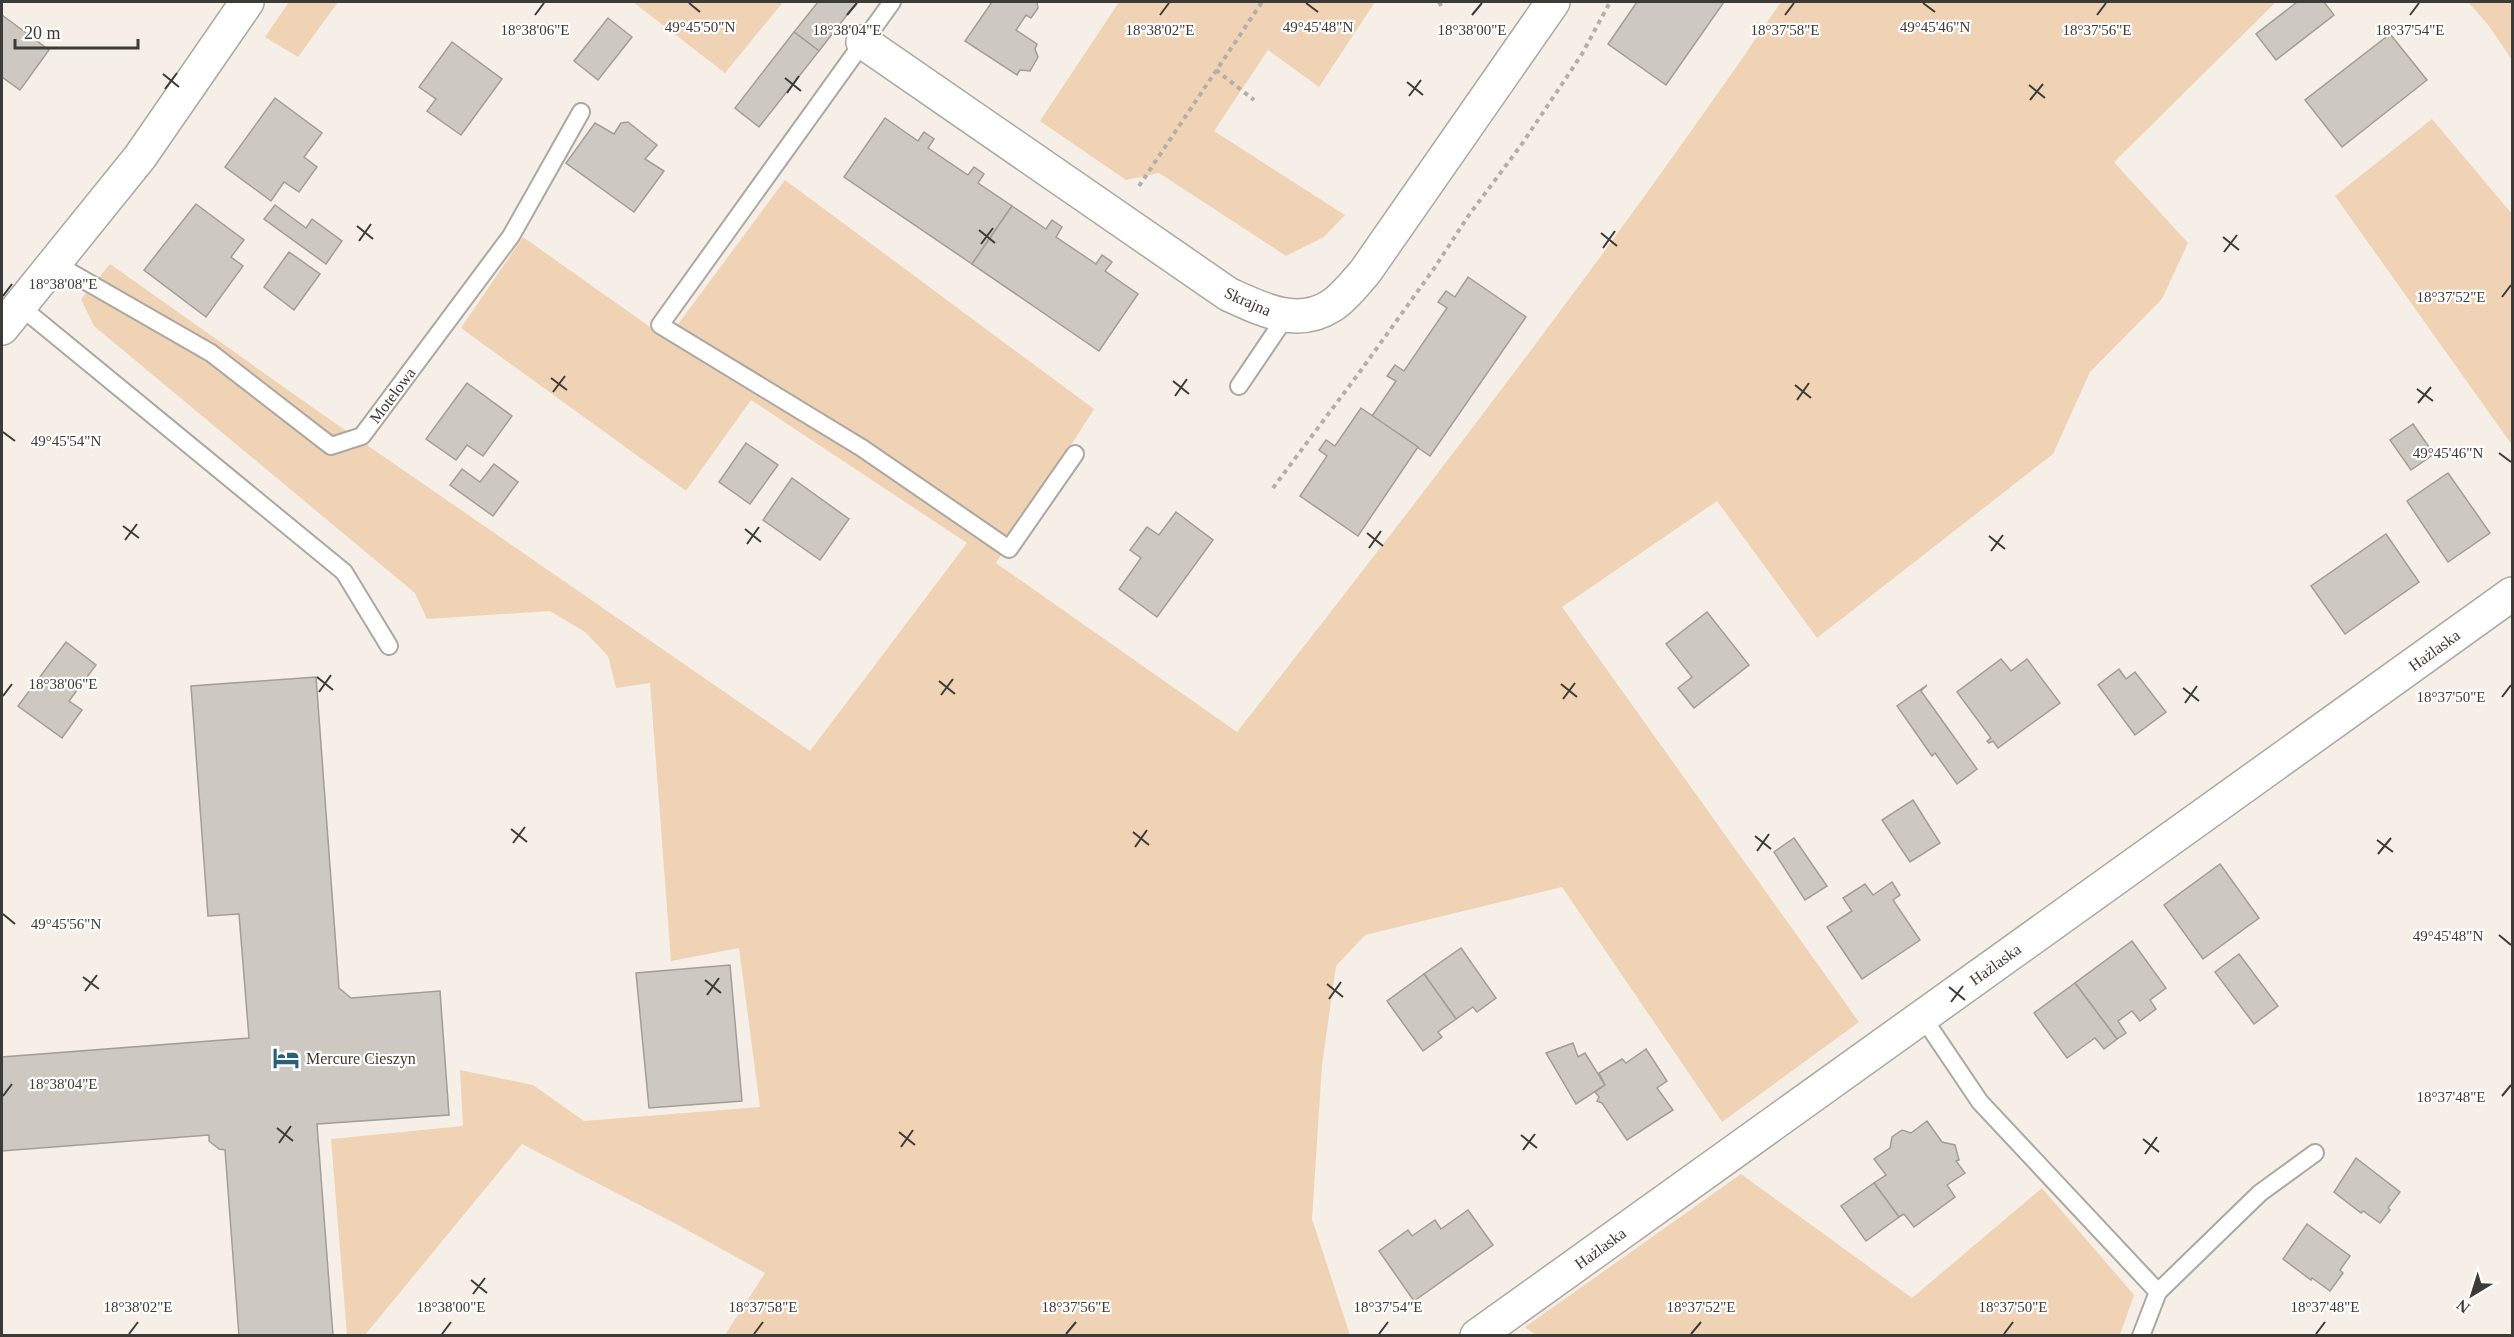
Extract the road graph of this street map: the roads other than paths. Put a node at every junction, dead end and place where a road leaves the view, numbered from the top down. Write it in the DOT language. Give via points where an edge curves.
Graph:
graph roads {
  1 [pos="246,2"];
  2 [pos="892,2"];
  3 [pos="1553,2"];
  4 [pos="863,42"];
  5 [pos="581,112"];
  6 [pos="56,264"];
  7 [pos="1287,315"];
  8 [pos="11,317"];
  9 [pos="1239,386"];
  10 [pos="1076,454"];
  11 [pos="2512,594"];
  12 [pos="389,646"];
  13 [pos="1922,1016"];
  14 [pos="2315,1154"];
  15 [pos="2158,1292"];
  16 [pos="1477,1335"];
  17 [pos="2141,1335"];
  1 -- 6 [label="street" via="140,157"];
  2 -- 4 [label="lane"];
  3 -- 7 [label="street, Skrajna" via="1365,272 1331,306 1301,317"];
  4 -- 7 [label="street, Skrajna" via="1228,294 1273,314"];
  4 -- 10 [label="lane" via="660,325 862,448 1009,549"];
  5 -- 6 [label="lane, Motelowa" via="511,236 369,427 362,436 331,446 212,353"];
  6 -- 8 [label="street"];
  7 -- 9 [label="lane"];
  8 -- 12 [label="lane" via="344,572"];
  11 -- 13 [label="street, Hażlaska"];
  13 -- 15 [label="lane" via="1980,1102"];
  13 -- 16 [label="street, Hażlaska"];
  14 -- 15 [label="lane" via="2260,1193"];
  15 -- 17 [label="lane"];
}
